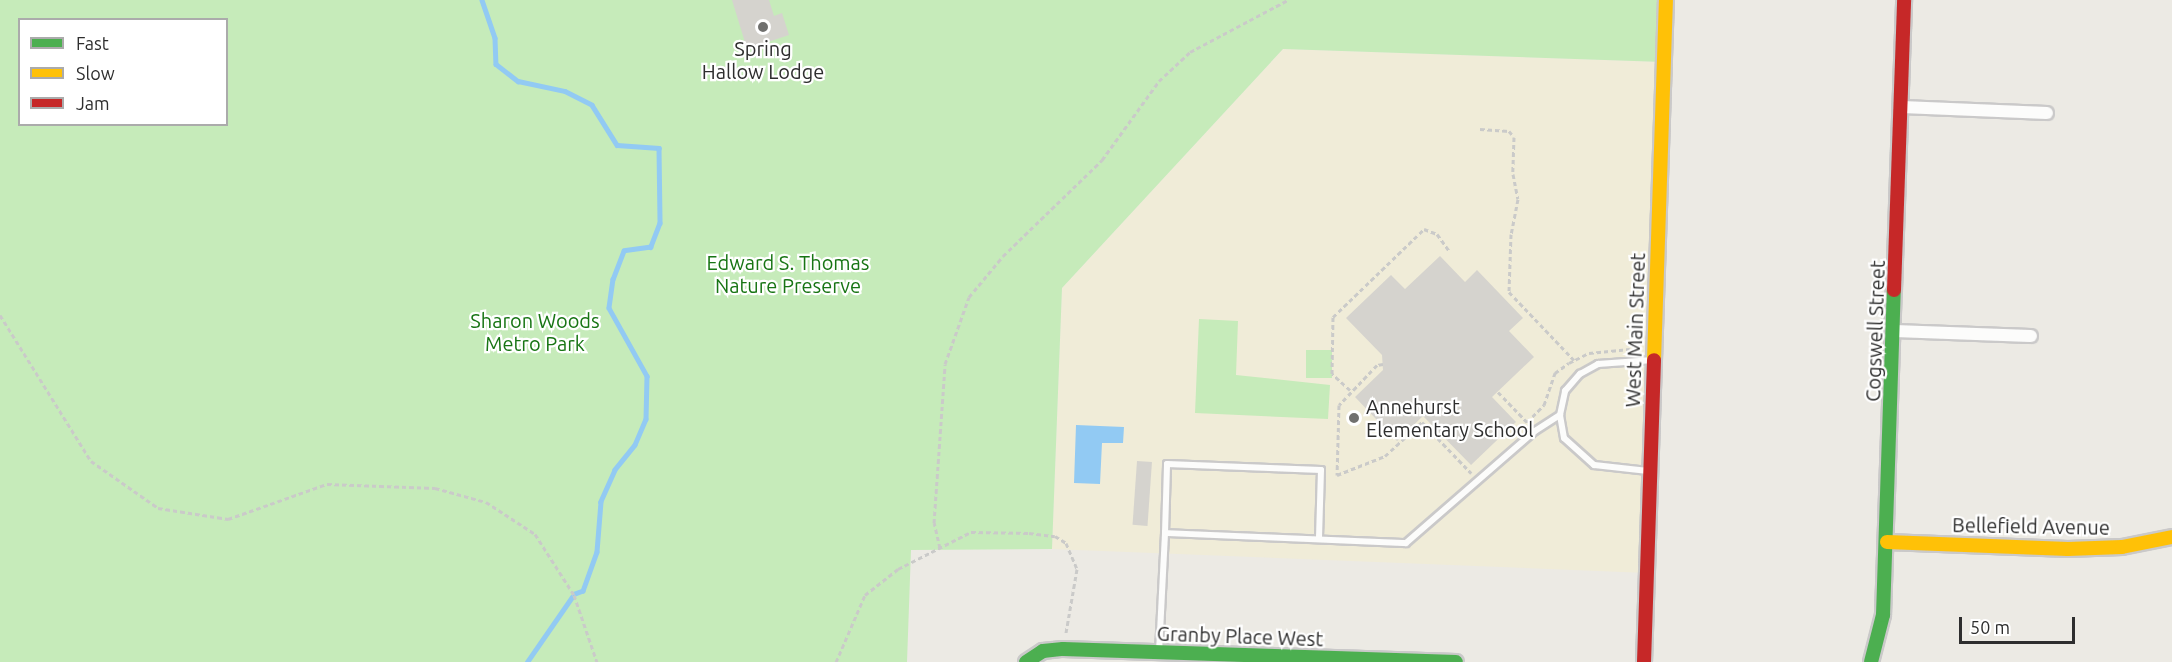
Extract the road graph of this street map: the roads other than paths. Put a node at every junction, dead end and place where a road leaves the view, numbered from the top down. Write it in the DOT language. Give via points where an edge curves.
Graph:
graph roads {
  1 [pos="1666,0"];
  2 [pos="1904,0"];
  3 [pos="1902,107"];
  4 [pos="2047,113"];
  5 [pos="1894,331"];
  6 [pos="2031,336"];
  7 [pos="1654,360"];
  8 [pos="1560,415"];
  9 [pos="1650,471"];
  10 [pos="1165,533"];
  11 [pos="2172,537"];
  12 [pos="1319,539"];
  13 [pos="1887,542"];
  14 [pos="1159,653"];
  15 [pos="1405,661"];
  16 [pos="1026,662"];
  17 [pos="1456,662"];
  18 [pos="1644,662"];
  19 [pos="1871,662"];
  1 -- 7 [label="street, West Main Street"];
  2 -- 3 [label="street, Cogswell Street"];
  3 -- 4 [label="street"];
  3 -- 5 [label="street, Cogswell Street"];
  5 -- 6 [label="street"];
  5 -- 13 [label="street, Cogswell Street"];
  7 -- 8 [label="lane" via="1598,364 1580,374 1565,391"];
  7 -- 9 [label="street, West Main Street"];
  8 -- 9 [label="lane" via="1564,438 1594,465"];
  8 -- 12 [label="lane" via="1535,430 1406,543"];
  9 -- 18 [label="street, West Main Street"];
  10 -- 12 [label="lane"];
  10 -- 12 [label="lane" via="1167,464 1321,470"];
  10 -- 14 [label="lane"];
  11 -- 13 [label="street, Bellefield Avenue" via="2122,547 2068,549"];
  13 -- 19 [label="street, Cogswell Street" via="1883,615"];
  14 -- 15 [label="street, Granby Place West"];
  14 -- 16 [label="street, Granby Place West" via="1063,649 1043,651"];
  15 -- 17 [label="street, Granby Place West"];
}
